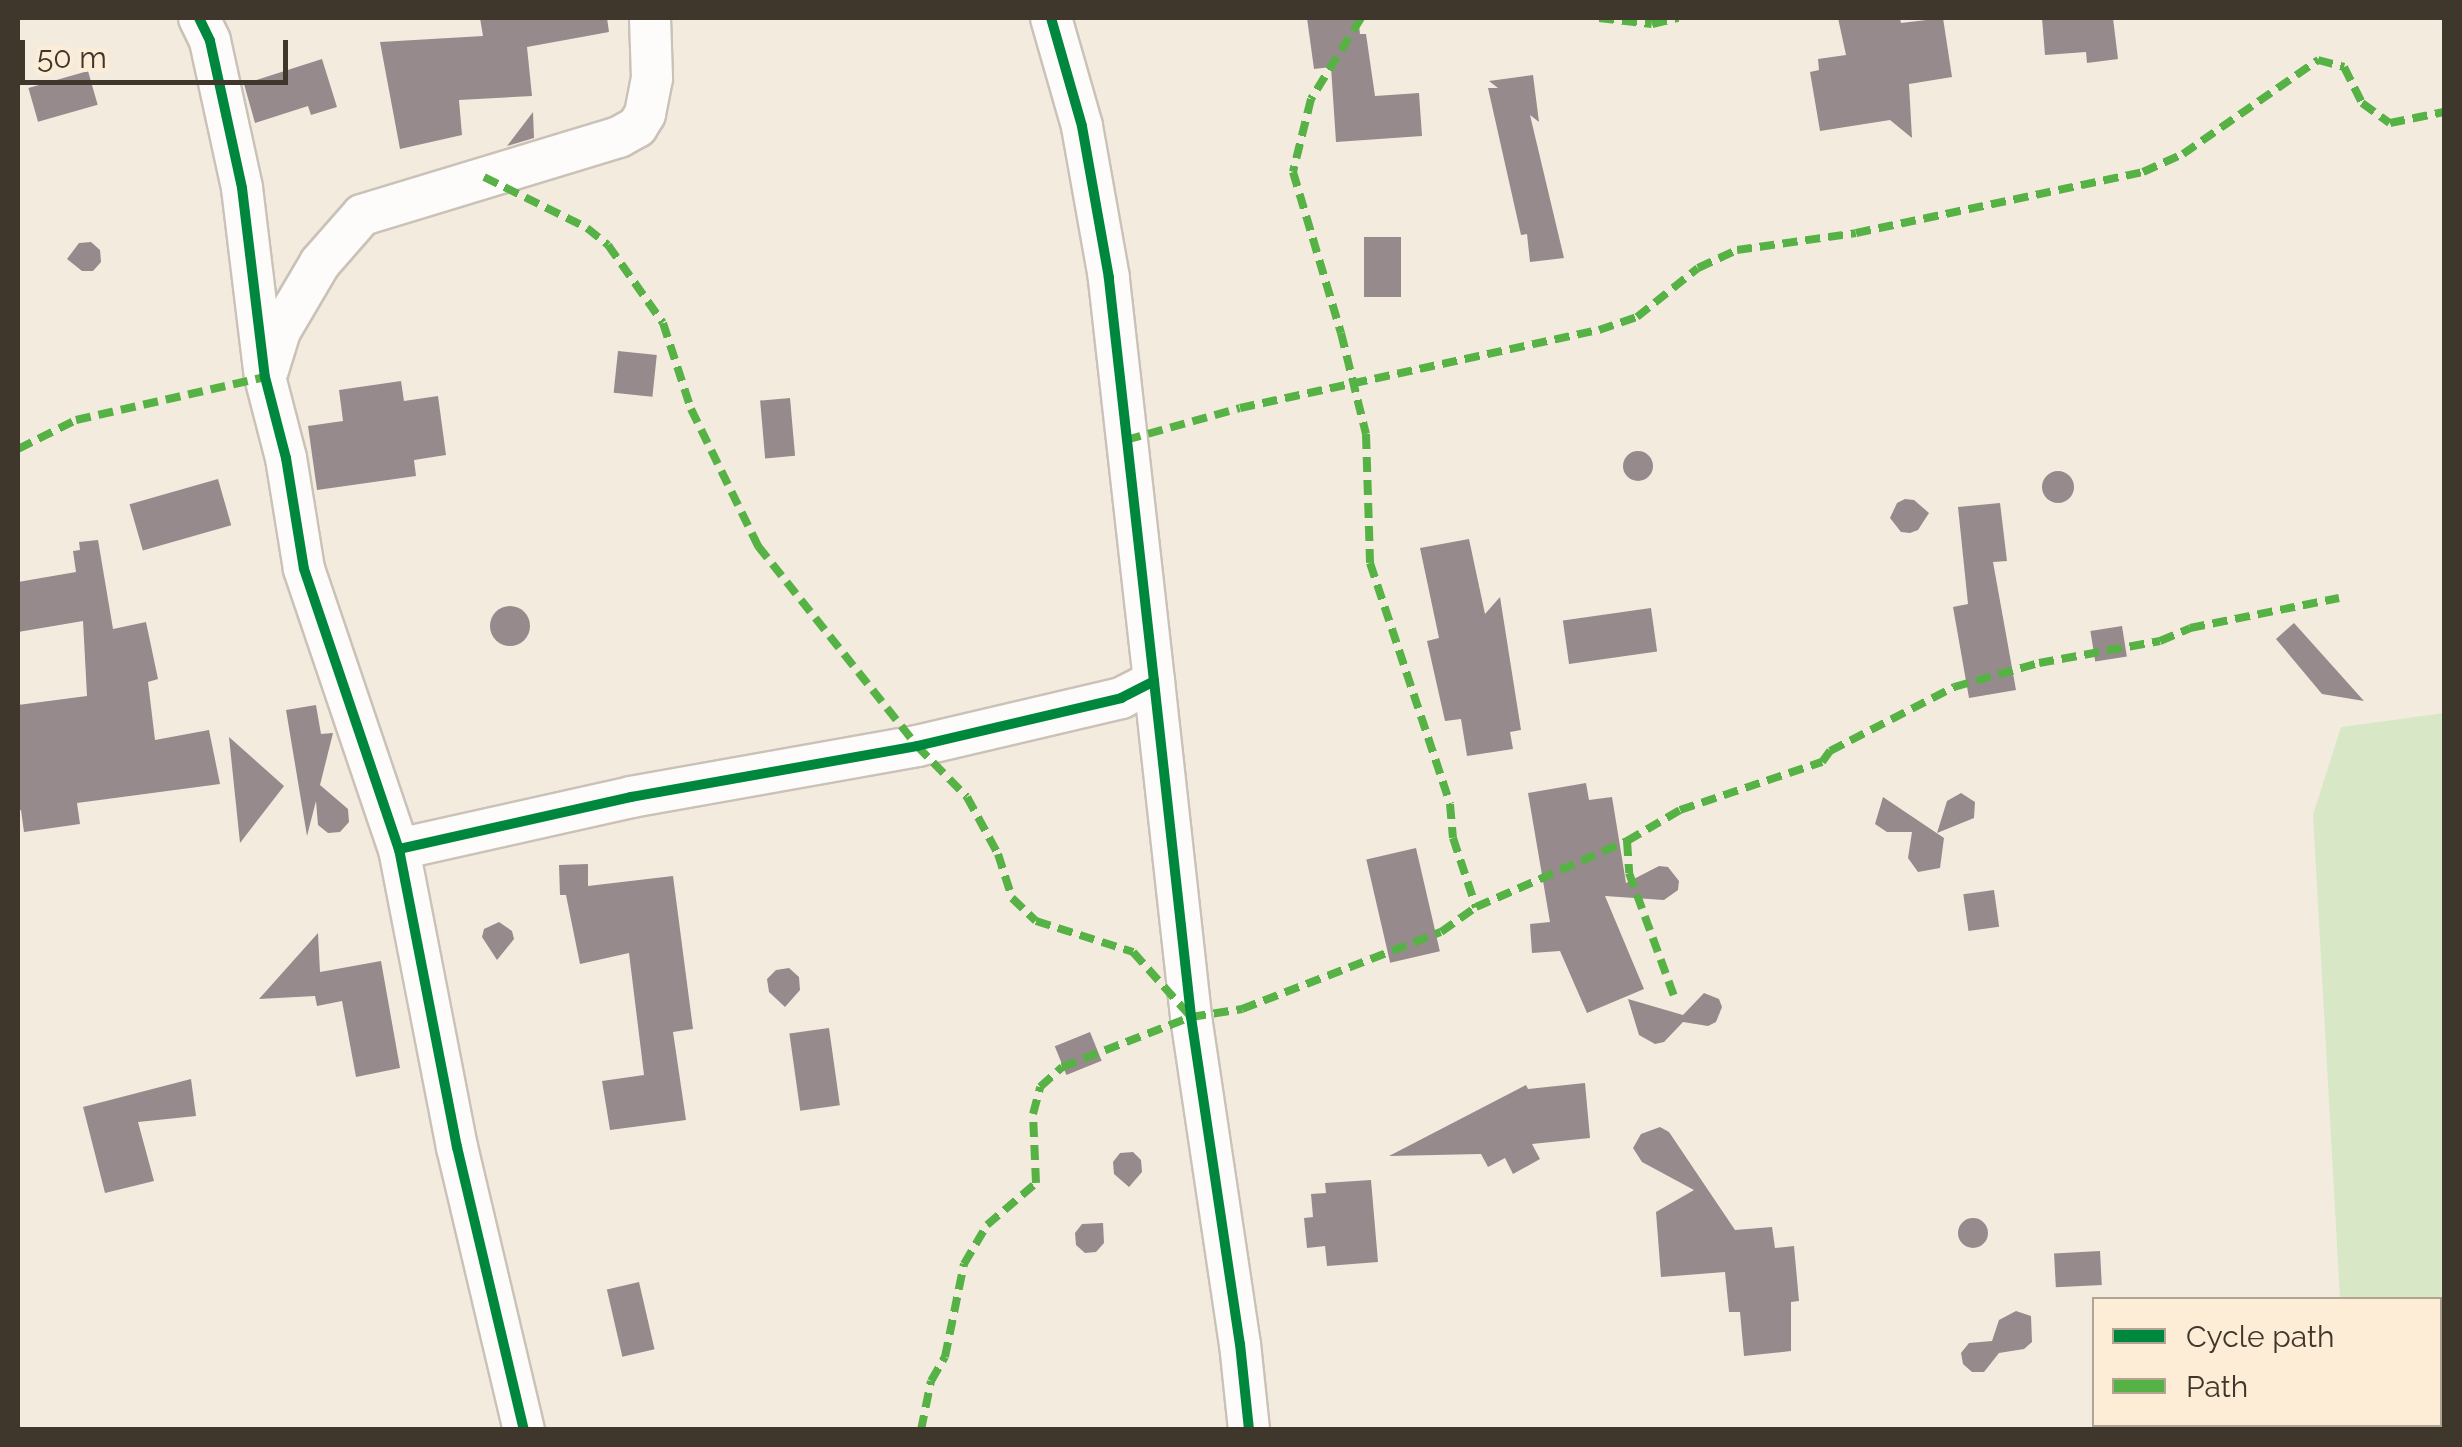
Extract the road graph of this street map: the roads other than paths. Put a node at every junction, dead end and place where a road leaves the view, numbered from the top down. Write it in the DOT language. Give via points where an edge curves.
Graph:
graph roads {
  1 [pos="199,18"];
  2 [pos="650,18"];
  3 [pos="1051,18"];
  4 [pos="266,377"];
  5 [pos="1154,682"];
  6 [pos="399,849"];
  7 [pos="524,1430"];
  8 [pos="1248,1430"];
  1 -- 4 [label="street" via="242,188"];
  2 -- 4 [label="street" via="652,78 637,127 362,215 302,292"];
  3 -- 5 [label="street" via="1082,126 1110,278"];
  4 -- 6 [label="street" via="309,588"];
  5 -- 6 [label="street" via="1121,698 917,746"];
  5 -- 8 [label="street" via="1191,1017"];
  6 -- 7 [label="street" via="454,1130"];
}
